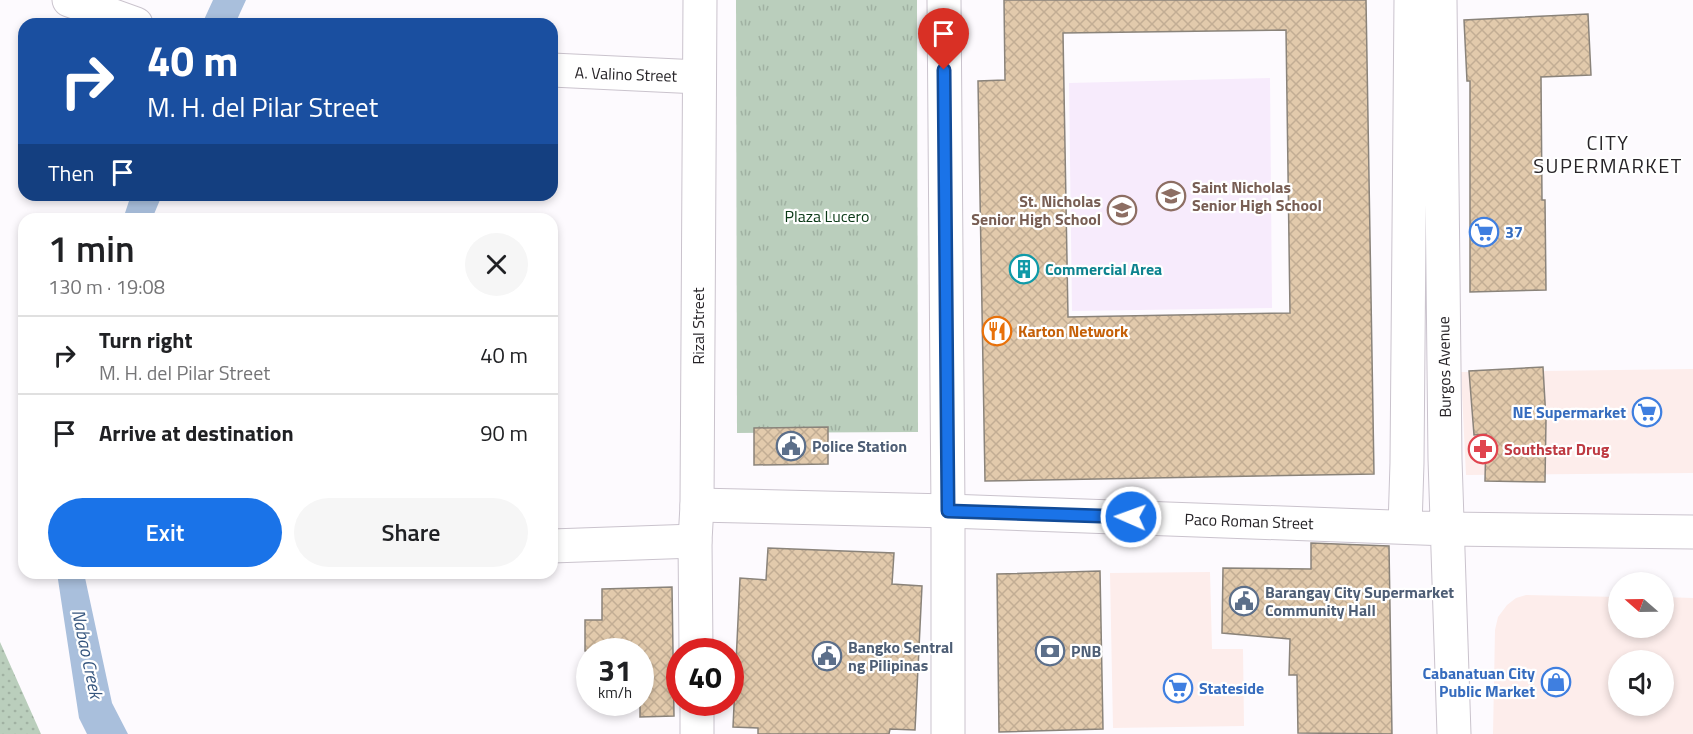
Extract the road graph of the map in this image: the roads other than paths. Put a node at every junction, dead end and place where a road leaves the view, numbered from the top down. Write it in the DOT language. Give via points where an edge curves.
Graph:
graph roads {
  1 [pos="69,0"];
  2 [pos="700,0"];
  3 [pos="944,0"];
  4 [pos="1411,0"];
  5 [pos="1440,0"];
  6 [pos="119,18"];
  7 [pos="558,70"];
  8 [pos="699,76"];
  9 [pos="697,505"];
  10 [pos="948,511"];
  11 [pos="1405,527"];
  12 [pos="1449,529"];
  13 [pos="1693,532"];
  14 [pos="695,541"];
  15 [pos="558,546"];
  16 [pos="696,638"];
  17 [pos="697,716"];
  18 [pos="697,734"];
  19 [pos="948,734"];
  20 [pos="1454,734"];
  1 -- 6 [label="street"];
  2 -- 8 [label="street, Rizal Street"];
  3 -- 10 [label="street"];
  4 -- 11 [label="street"];
  5 -- 12 [label="street, Burgos Avenue"];
  7 -- 8 [label="street, A. Valino Street"];
  8 -- 9 [label="street, Rizal Street"];
  9 -- 10 [label="street, Paco Roman Street"];
  9 -- 14 [label="street, Rizal Street"];
  10 -- 11 [label="street, Paco Roman Street"];
  10 -- 19 [label="street"];
  11 -- 12 [label="street, Paco Roman Street"];
  12 -- 13 [label="street, Paco Roman Street"];
  12 -- 20 [label="street, Burgos Avenue"];
  14 -- 15 [label="street"];
  14 -- 16 [label="street, Rizal Street"];
  17 -- 18 [label="street"];
}
